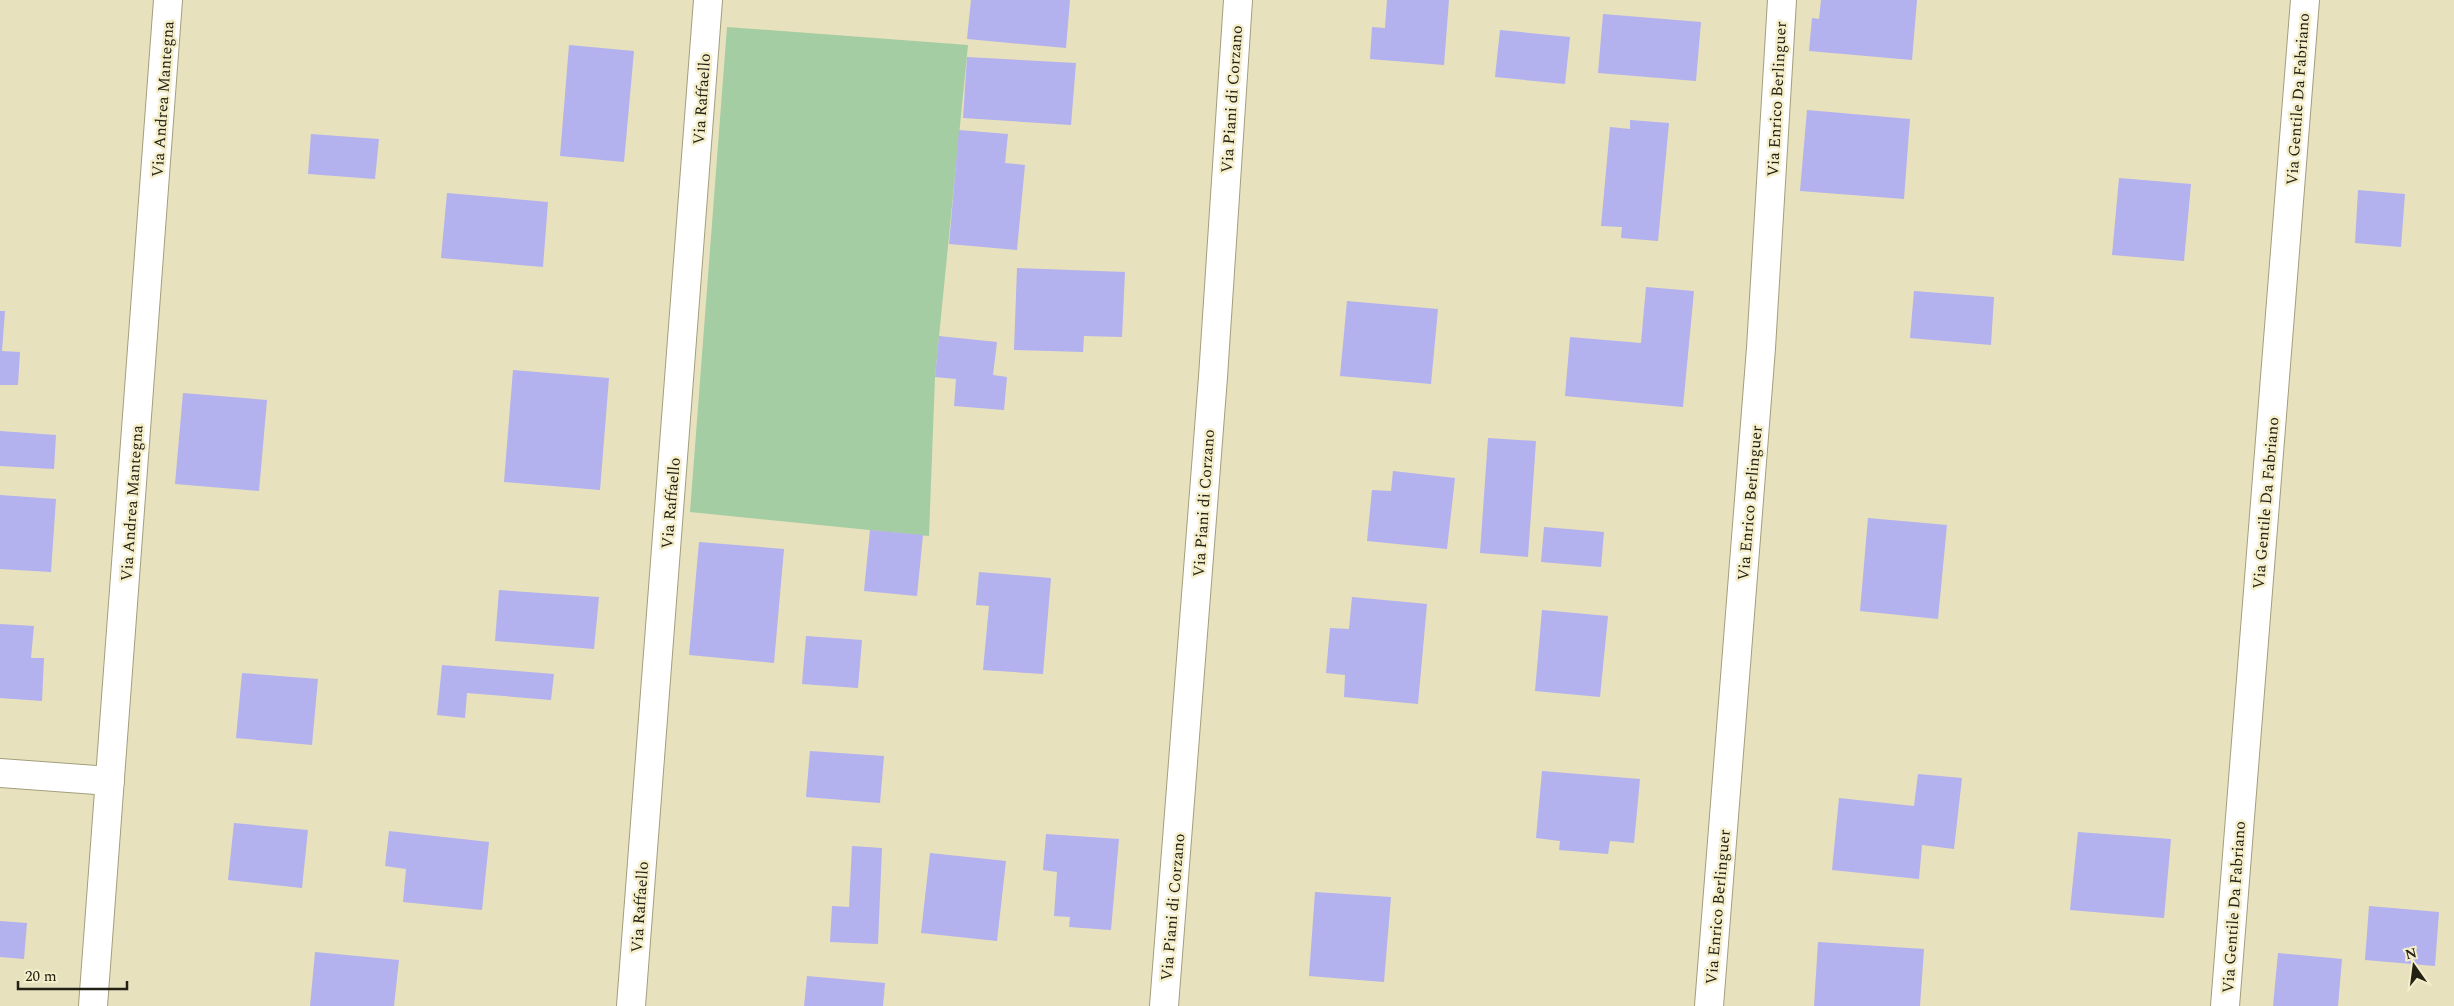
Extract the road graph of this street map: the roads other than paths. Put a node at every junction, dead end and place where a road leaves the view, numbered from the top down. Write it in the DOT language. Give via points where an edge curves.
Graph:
graph roads {
  1 [pos="168,0"];
  2 [pos="708,0"];
  3 [pos="1238,0"];
  4 [pos="1782,0"];
  5 [pos="2304,0"];
  6 [pos="0,773"];
  7 [pos="110,781"];
  8 [pos="93,1006"];
  9 [pos="631,1006"];
  10 [pos="1164,1006"];
  11 [pos="1708,1006"];
  12 [pos="2226,1006"];
  1 -- 7 [label="street, Via Andrea Mantegna"];
  2 -- 9 [label="street, Via Raffaello"];
  3 -- 10 [label="street, Via Piani di Corzano" via="1213,378"];
  4 -- 11 [label="street, Via Enrico Berlinguer" via="1761,348"];
  5 -- 12 [label="street, Via Gentile Da Fabriano"];
  6 -- 7 [label="street"];
  7 -- 8 [label="street, Via Andrea Mantegna"];
}
